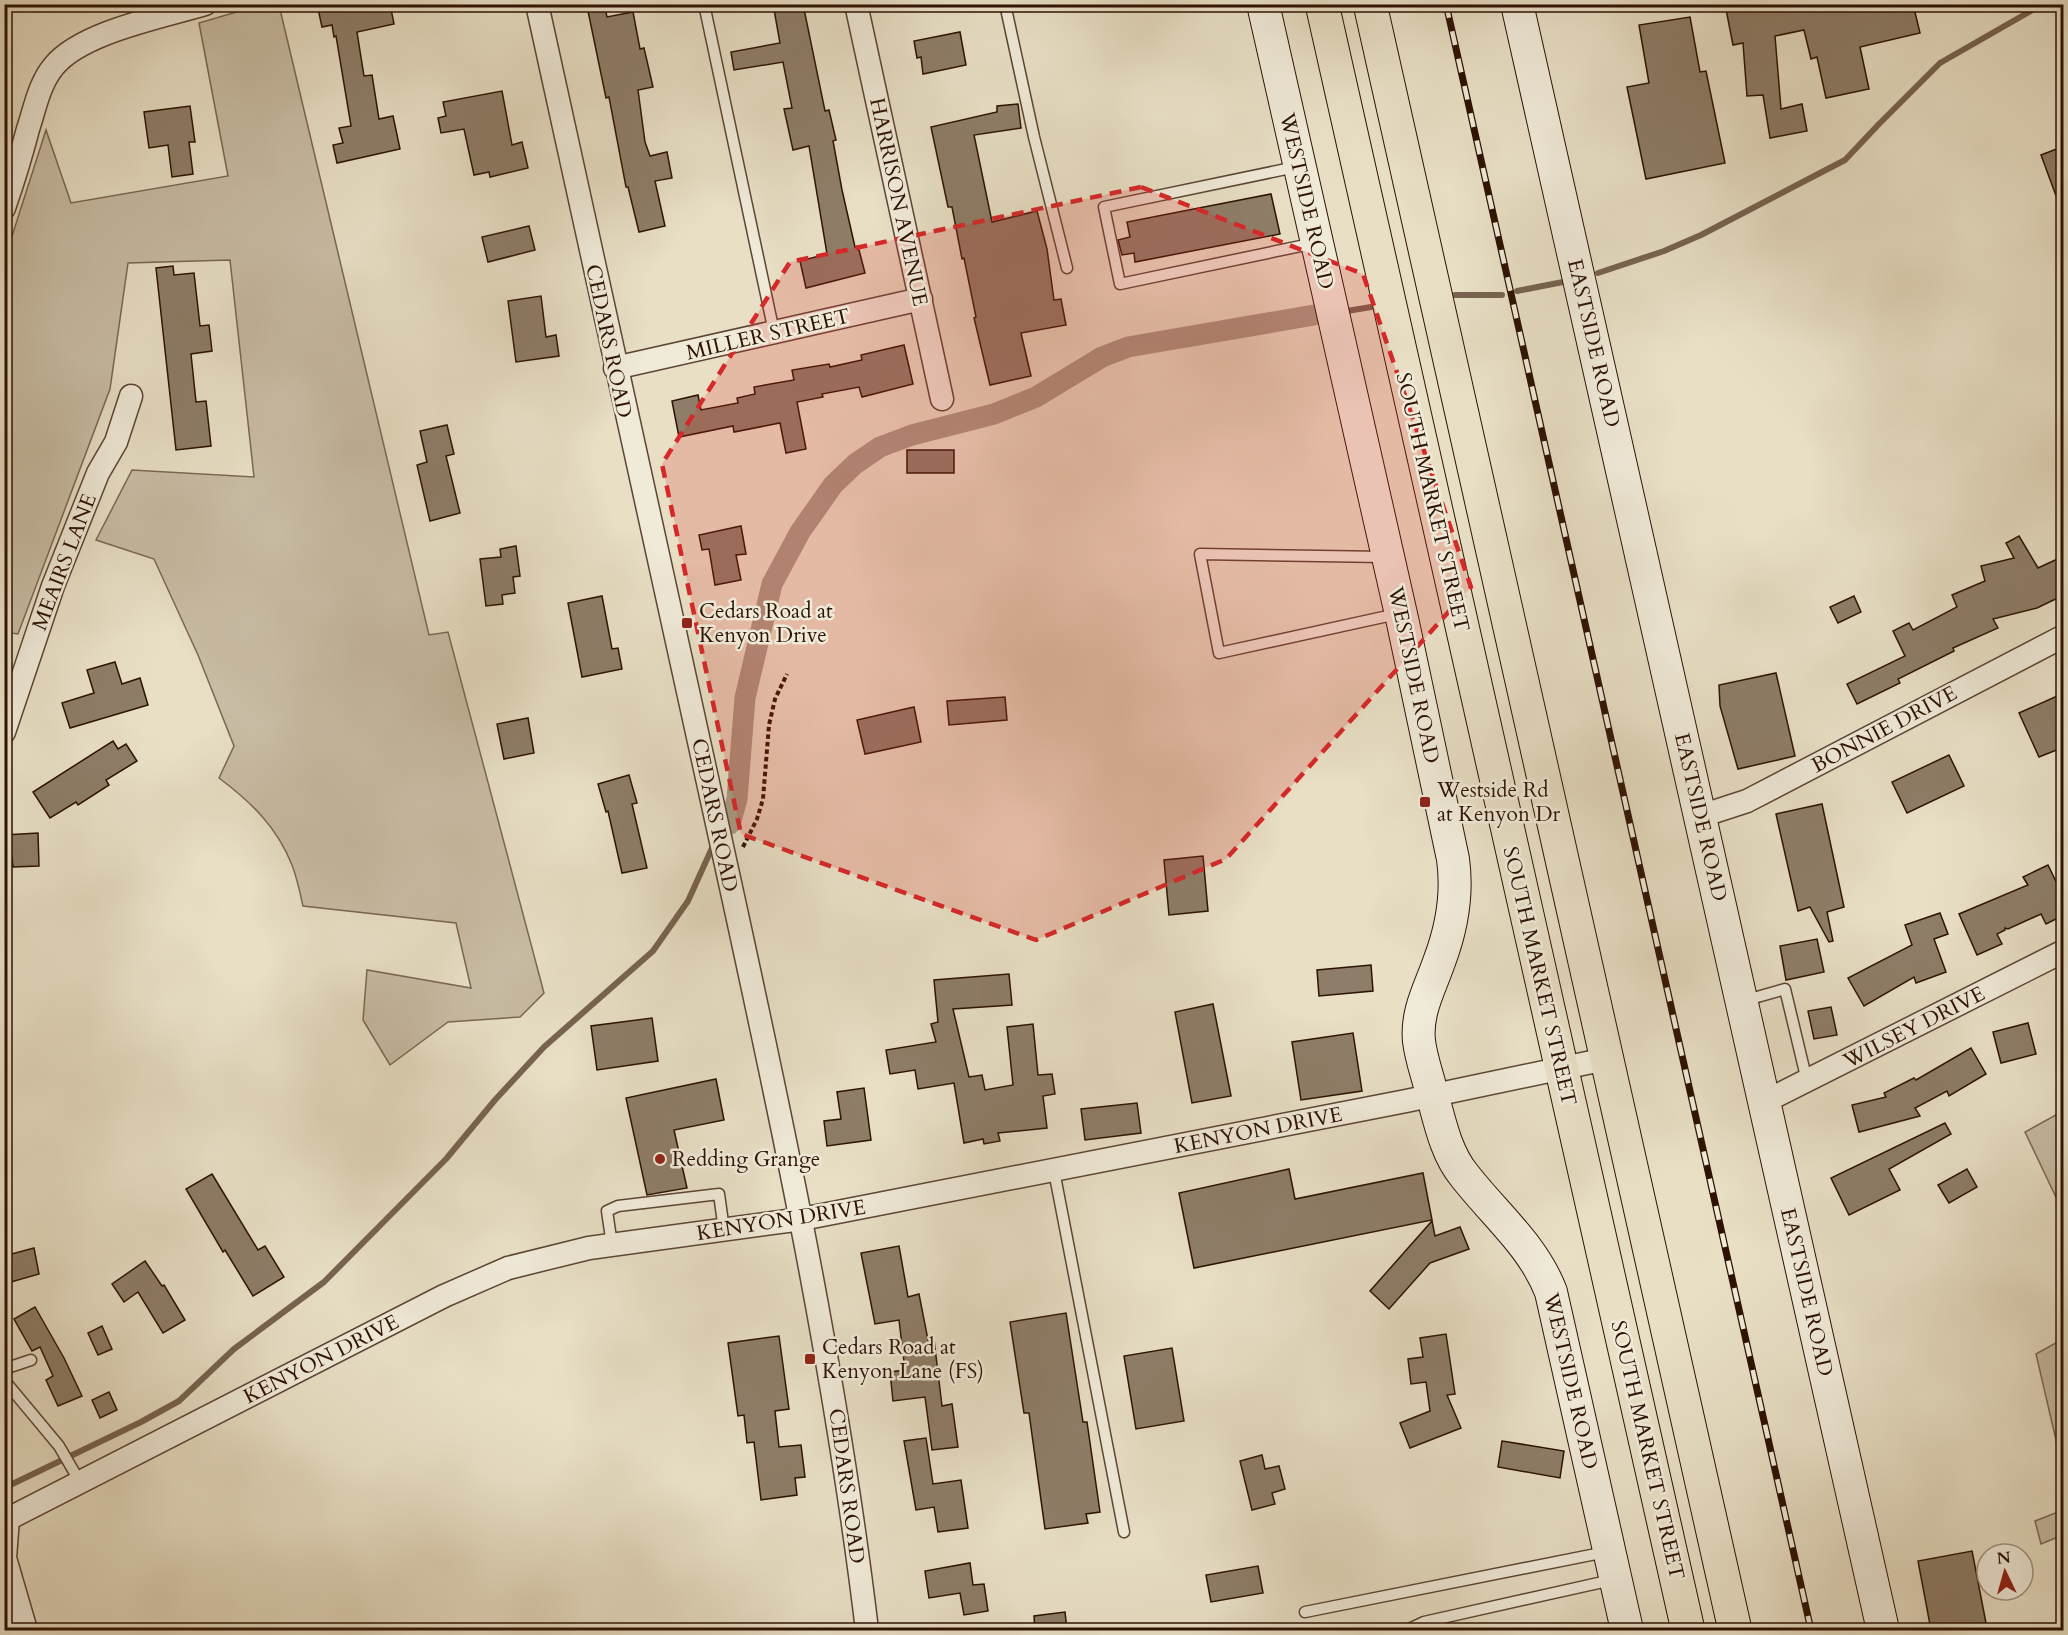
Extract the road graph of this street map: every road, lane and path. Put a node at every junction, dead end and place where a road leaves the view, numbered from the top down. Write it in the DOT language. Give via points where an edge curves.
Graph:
graph roads {
  1 [pos="205,4"];
  2 [pos="537,4"];
  3 [pos="704,4"];
  4 [pos="856,4"];
  5 [pos="1005,4"];
  6 [pos="1263,4"];
  7 [pos="1322,4"];
  8 [pos="1370,4"];
  9 [pos="1517,4"];
  10 [pos="1299,166"];
  11 [pos="4,208"];
  12 [pos="1317,243"];
  13 [pos="1067,268"];
  14 [pos="921,298"];
  15 [pos="774,332"];
  16 [pos="615,368"];
  17 [pos="131,396"];
  18 [pos="942,399"];
  19 [pos="1388,557"];
  20 [pos="1401,613"];
  21 [pos="2064,636"];
  22 [pos="787,674"];
  23 [pos="4,732"];
  24 [pos="1701,816"];
  25 [pos="729,878"];
  26 [pos="2064,951"];
  27 [pos="1742,1002"];
  28 [pos="1606,1059"];
  29 [pos="1560,1068"];
  30 [pos="1806,1081"];
  31 [pos="1433,1095"];
  32 [pos="1764,1102"];
  33 [pos="1054,1171"];
  34 [pos="802,1219"];
  35 [pos="724,1230"];
  36 [pos="612,1245"];
  37 [pos="31,1360"];
  38 [pos="4,1369"];
  39 [pos="4,1380"];
  40 [pos="76,1476"];
  41 [pos="6,1520"];
  42 [pos="1124,1532"];
  43 [pos="1613,1565"];
  44 [pos="1305,1612"];
  45 [pos="26,1630"];
  46 [pos="867,1630"];
  47 [pos="1407,1630"];
  48 [pos="1627,1630"];
  49 [pos="1688,1630"];
  50 [pos="1735,1630"];
  51 [pos="1883,1630"];
  1 -- 11 [label="street" via="102,36 76,47 58,62 40,90"];
  2 -- 16 [label="street, CEDARS ROAD"];
  3 -- 15 [label="lane"];
  4 -- 14 [label="street, HARRISON AVENUE"];
  5 -- 13 [label="lane"];
  6 -- 10 [label="street, WESTSIDE ROAD"];
  7 -- 29 [label="main road, SOUTH MARKET STREET"];
  8 -- 28 [label="main road"];
  9 -- 24 [label="street, EASTSIDE ROAD"];
  10 -- 12 [label="street, WESTSIDE ROAD"];
  10 -- 12 [label="lane" via="1104,207 1120,284"];
  12 -- 19 [label="street, WESTSIDE ROAD"];
  14 -- 15 [label="street, MILLER STREET"];
  14 -- 18 [label="street, HARRISON AVENUE"];
  15 -- 16 [label="street, MILLER STREET"];
  16 -- 25 [label="street, CEDARS ROAD"];
  17 -- 23 [label="street, MEAIRS LANE" via="116,442 98,473 53,586"];
  19 -- 20 [label="street, WESTSIDE ROAD"];
  19 -- 20 [label="lane" via="1200,554 1219,653"];
  20 -- 31 [label="street, WESTSIDE ROAD" via="1449,832 1456,887 1453,916 1419,1028 1421,1053"];
  21 -- 24 [label="street, BONNIE DRIVE" via="1747,801"];
  22 -- 25 [label="path" via="769,725 763,799"];
  24 -- 27 [label="street, EASTSIDE ROAD"];
  25 -- 34 [label="street, CEDARS ROAD"];
  26 -- 30 [label="street, WILSEY DRIVE"];
  27 -- 30 [label="lane" via="1785,989"];
  27 -- 32 [label="street, EASTSIDE ROAD"];
  28 -- 29 [label="street, KENYON DRIVE"];
  28 -- 50 [label="main road"];
  29 -- 31 [label="street, KENYON DRIVE"];
  29 -- 49 [label="main road, SOUTH MARKET STREET"];
  30 -- 32 [label="street, WILSEY DRIVE"];
  31 -- 33 [label="street, KENYON DRIVE"];
  31 -- 43 [label="street, WESTSIDE ROAD" via="1455,1162 1531,1252 1551,1292"];
  32 -- 51 [label="street, EASTSIDE ROAD"];
  33 -- 34 [label="street, KENYON DRIVE"];
  33 -- 42 [label="lane"];
  34 -- 35 [label="street, KENYON DRIVE"];
  34 -- 46 [label="street, CEDARS ROAD" via="847,1476"];
  35 -- 36 [label="street, KENYON DRIVE"];
  35 -- 36 [label="lane" via="719,1194 618,1206 607,1211"];
  36 -- 40 [label="street, KENYON DRIVE" via="545,1257 485,1276"];
  37 -- 38 [label="lane"];
  39 -- 40 [label="lane" via="59,1446"];
  40 -- 41 [label="street, KENYON DRIVE"];
  41 -- 45 [label="street" via="5,1558"];
  43 -- 44 [label="lane"];
  43 -- 47 [label="lane"];
  43 -- 48 [label="street, WESTSIDE ROAD"];
}
